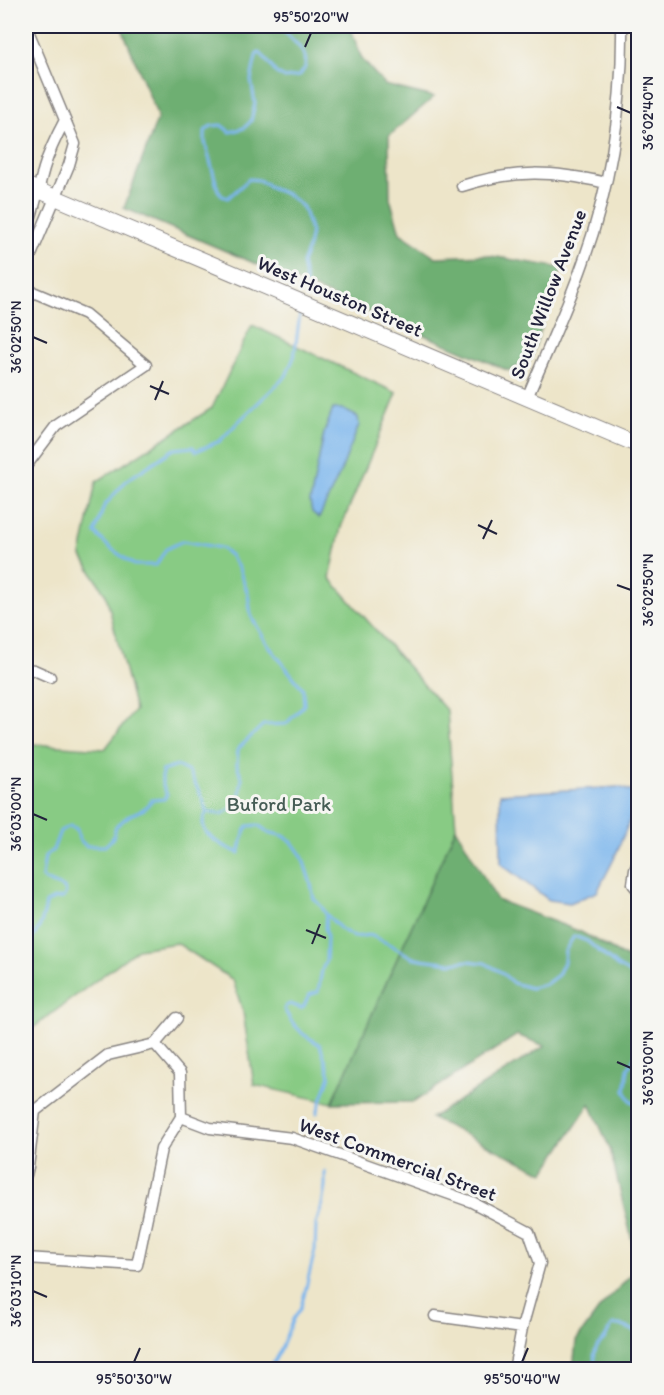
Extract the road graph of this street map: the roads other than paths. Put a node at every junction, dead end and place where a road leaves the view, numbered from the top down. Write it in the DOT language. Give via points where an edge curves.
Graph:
graph roads {
  1 [pos="26,26"];
  2 [pos="622,26"];
  3 [pos="65,120"];
  4 [pos="606,183"];
  5 [pos="462,186"];
  6 [pos="32,188"];
  7 [pos="55,197"];
  8 [pos="26,231"];
  9 [pos="26,267"];
  10 [pos="26,289"];
  11 [pos="527,398"];
  12 [pos="639,445"];
  13 [pos="26,466"];
  14 [pos="26,669"];
  15 [pos="50,676"];
  16 [pos="639,862"];
  17 [pos="636,887"];
  18 [pos="177,1018"];
  19 [pos="155,1044"];
  20 [pos="30,1109"];
  21 [pos="181,1117"];
  22 [pos="26,1175"];
  23 [pos="26,1258"];
  24 [pos="435,1316"];
  25 [pos="522,1328"];
  26 [pos="514,1370"];
  1 -- 3 [label="street"];
  2 -- 4 [label="street, South Willow Avenue" via="620,88"];
  3 -- 6 [label="street"];
  3 -- 7 [label="street" via="75,144"];
  4 -- 5 [label="street" via="537,172"];
  4 -- 11 [label="street, South Willow Avenue" via="572,292"];
  6 -- 7 [label="main road, West Houston Street"];
  6 -- 8 [label="street" via="31,219"];
  7 -- 9 [label="street"];
  7 -- 11 [label="main road, West Houston Street"];
  10 -- 13 [label="street" via="85,314 146,365 56,426"];
  11 -- 12 [label="main road, West Houston Street"];
  14 -- 15 [label="street"];
  16 -- 17 [label="street" via="635,870"];
  18 -- 19 [label="street"];
  19 -- 20 [label="street" via="108,1055"];
  19 -- 21 [label="street" via="180,1073"];
  20 -- 22 [label="street"];
  21 -- 23 [label="street" via="161,1149 137,1265"];
  21 -- 25 [label="street, West Commercial Street" via="210,1128 292,1138 472,1202 529,1232 540,1263"];
  24 -- 25 [label="street"];
  25 -- 26 [label="street"];
}
